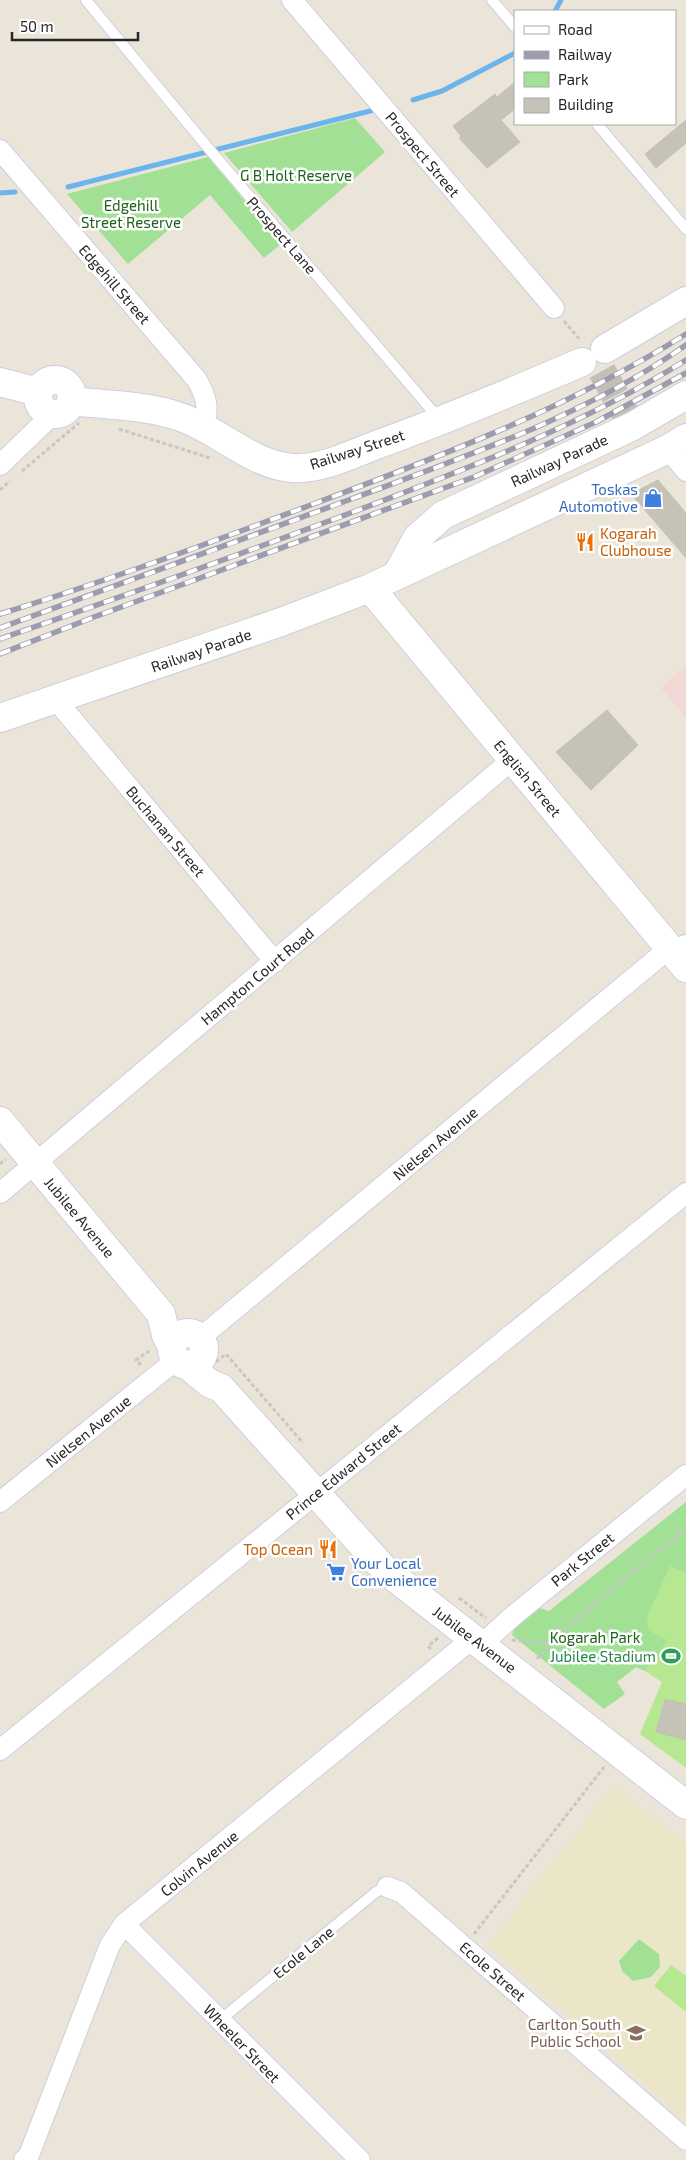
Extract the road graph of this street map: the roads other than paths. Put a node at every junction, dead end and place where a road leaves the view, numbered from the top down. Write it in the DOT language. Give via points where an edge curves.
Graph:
graph roads {
  1 [pos="86,0"];
  2 [pos="292,0"];
  3 [pos="492,0"];
  4 [pos="514,26"];
  5 [pos="598,125"];
  6 [pos="0,150"];
  7 [pos="686,229"];
  8 [pos="686,301"];
  9 [pos="554,308"];
  10 [pos="0,382"];
  11 [pos="686,395"];
  12 [pos="62,406"];
  13 [pos="442,421"];
  14 [pos="204,428"];
  15 [pos="677,444"];
  16 [pos="686,471"];
  17 [pos="7,472"];
  18 [pos="398,573"];
  19 [pos="370,588"];
  20 [pos="56,700"];
  21 [pos="0,718"];
  22 [pos="513,759"];
  23 [pos="681,954"];
  24 [pos="275,962"];
  25 [pos="0,1121"];
  26 [pos="35,1163"];
  27 [pos="0,1193"];
  28 [pos="686,1193"];
  29 [pos="188,1350"];
  30 [pos="686,1475"];
  31 [pos="316,1494"];
  32 [pos="0,1502"];
  33 [pos="484,1638"];
  34 [pos="0,1750"];
  35 [pos="686,1804"];
  36 [pos="387,1888"];
  37 [pos="124,1924"];
  38 [pos="220,2020"];
  39 [pos="686,2140"];
  40 [pos="29,2158"];
  41 [pos="360,2160"];
  1 -- 13 [label="lane, Prospect Lane" via="214,156"];
  2 -- 9 [label="street, Prospect Street"];
  3 -- 4 [label="lane"];
  5 -- 7 [label="lane"];
  6 -- 14 [label="street, Edgehill Street" via="197,380 207,396"];
  8 -- 13 [label="main road, Railway Street" via="595,359"];
  10 -- 12 [label="main road, Railway Street"];
  11 -- 18 [label="main road, Railway Parade" via="443,515 417,538"];
  12 -- 14 [label="main road, Railway Street" via="138,408 181,417"];
  12 -- 17 [label="street"];
  13 -- 14 [label="main road, Railway Street" via="318,465 292,468 257,456"];
  15 -- 16 [label="street"];
  15 -- 18 [label="main road, Railway Parade"];
  18 -- 19 [label="main road, Railway Parade"];
  19 -- 20 [label="main road, Railway Parade"];
  19 -- 22 [label="main road, English Street"];
  20 -- 21 [label="main road, Railway Parade"];
  20 -- 24 [label="street, Buchanan Street"];
  22 -- 23 [label="main road, English Street"];
  22 -- 24 [label="street, Hampton Court Road"];
  23 -- 29 [label="street, Nielsen Avenue" via="660,956"];
  24 -- 26 [label="street, Hampton Court Road"];
  25 -- 26 [label="main road, Jubilee Avenue"];
  26 -- 27 [label="street, Hampton Court Road"];
  26 -- 29 [label="main road, Jubilee Avenue" via="161,1314 166,1335"];
  28 -- 31 [label="street, Prince Edward Street"];
  29 -- 31 [label="main road, Jubilee Avenue" via="209,1383 222,1388"];
  29 -- 32 [label="street, Nielsen Avenue"];
  30 -- 33 [label="street, Park Street"];
  31 -- 33 [label="main road, Jubilee Avenue" via="385,1570"];
  31 -- 34 [label="street, Prince Edward Street"];
  33 -- 35 [label="main road, Jubilee Avenue"];
  33 -- 37 [label="street, Colvin Avenue"];
  36 -- 38 [label="lane, Ecole Lane" via="376,1892"];
  36 -- 39 [label="street, Ecole Street" via="401,1892"];
  37 -- 38 [label="street, Wheeler Street"];
  37 -- 40 [label="street, Colvin Avenue" via="110,1945"];
  38 -- 41 [label="street, Wheeler Street"];
}
